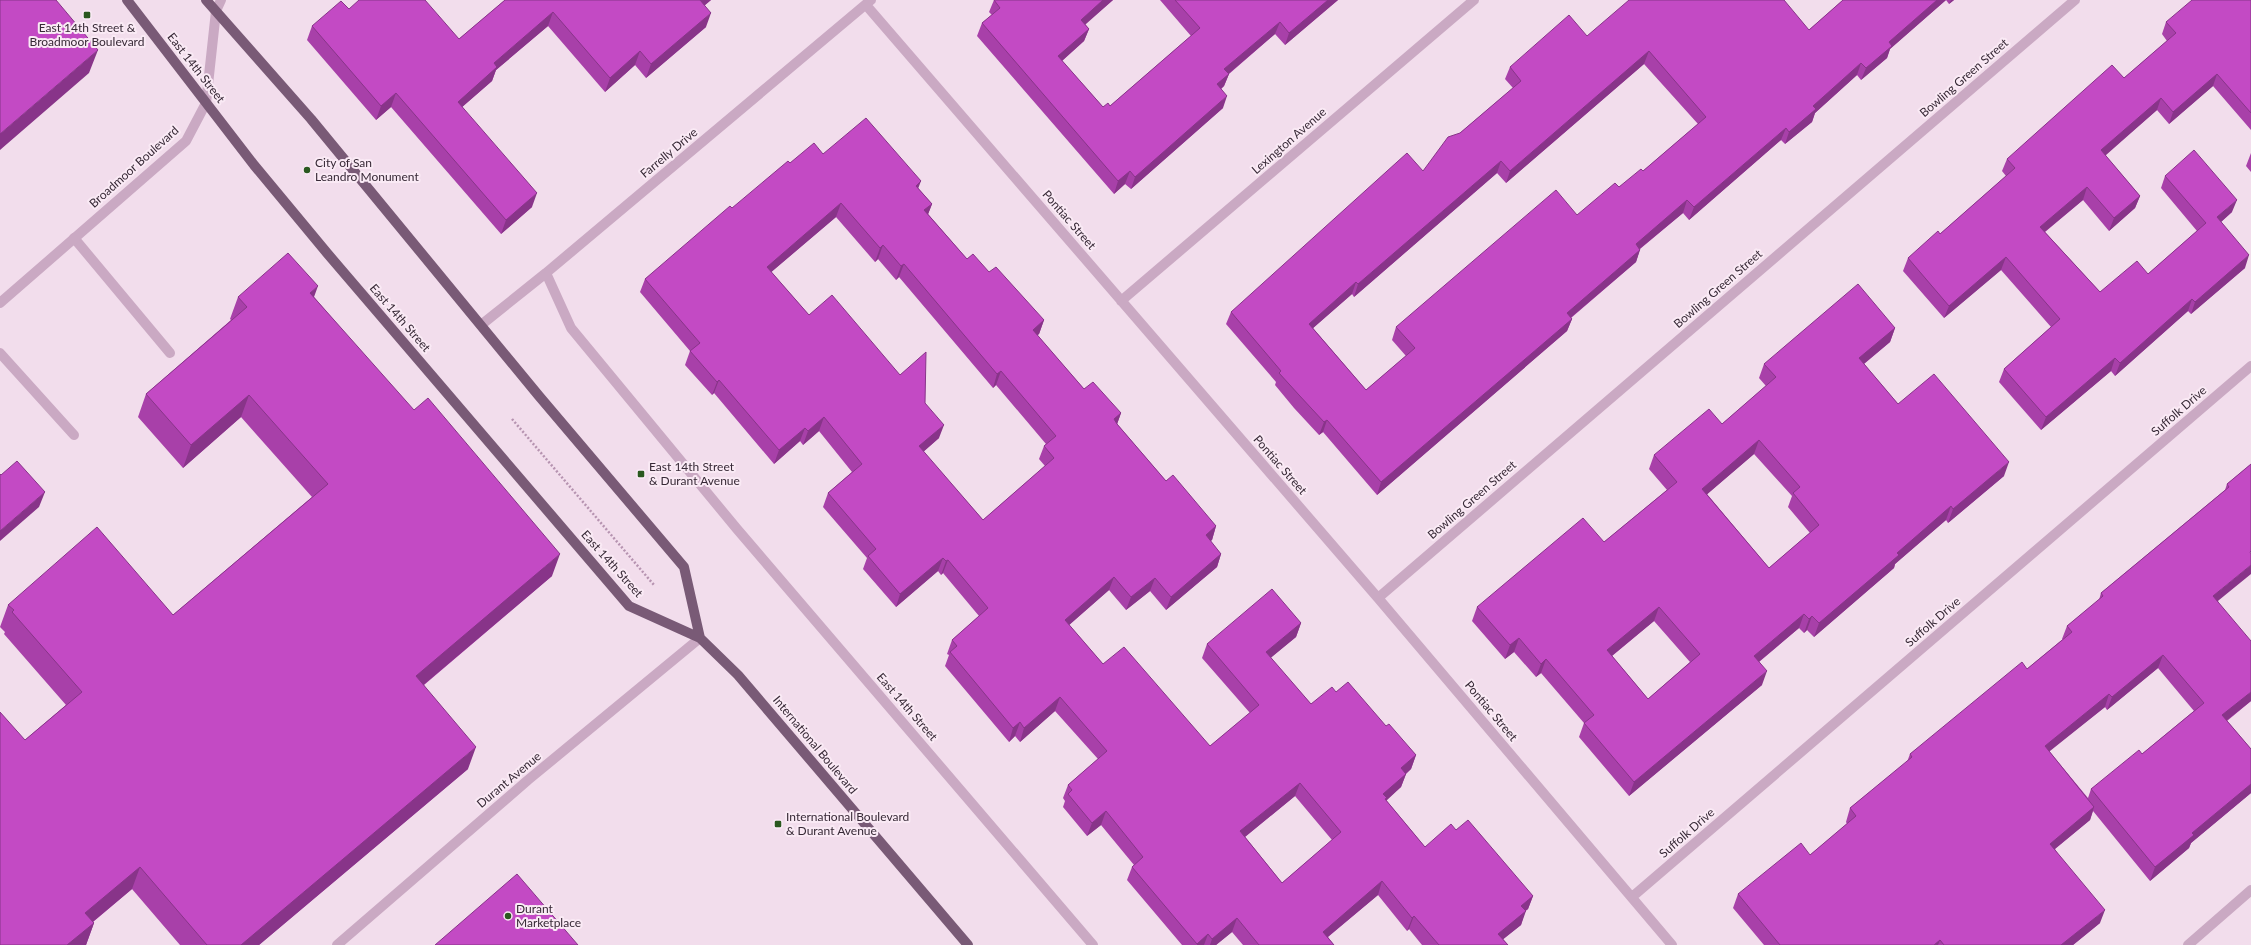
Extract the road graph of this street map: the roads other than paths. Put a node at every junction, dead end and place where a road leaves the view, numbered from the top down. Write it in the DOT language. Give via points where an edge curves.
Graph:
graph roads {
  1 [pos="127,0"];
  2 [pos="206,0"];
  3 [pos="220,0"];
  4 [pos="1474,0"];
  5 [pos="2075,0"];
  6 [pos="869,2"];
  7 [pos="216,11"];
  8 [pos="206,104"];
  9 [pos="74,238"];
  10 [pos="546,273"];
  11 [pos="1121,301"];
  12 [pos="0,303"];
  13 [pos="481,325"];
  14 [pos="0,353"];
  15 [pos="170,353"];
  16 [pos="2251,366"];
  17 [pos="74,435"];
  18 [pos="1378,598"];
  19 [pos="700,638"];
  20 [pos="2251,890"];
  21 [pos="1632,897"];
  22 [pos="337,945"];
  23 [pos="968,945"];
  24 [pos="1093,945"];
  25 [pos="1672,945"];
  26 [pos="2188,945"];
  1 -- 8 [label="main road, East 14th Street"];
  2 -- 7 [label="main road"];
  3 -- 7 [label="street, Broadmoor Boulevard"];
  4 -- 11 [label="street, Lexington Avenue"];
  5 -- 18 [label="street, Bowling Green Street"];
  6 -- 10 [label="street, Farrelly Drive"];
  6 -- 11 [label="street, Pontiac Street"];
  7 -- 8 [label="street, Broadmoor Boulevard"];
  7 -- 13 [label="main road" via="310,119"];
  8 -- 9 [label="street, Broadmoor Boulevard" via="186,141"];
  8 -- 19 [label="main road, East 14th Street" via="327,253 629,606"];
  9 -- 12 [label="street, Broadmoor Boulevard"];
  9 -- 15 [label="street"];
  10 -- 13 [label="street, Farrelly Drive"];
  10 -- 24 [label="street, East 14th Street" via="571,328 742,535"];
  11 -- 18 [label="street, Pontiac Street"];
  13 -- 19 [label="main road" via="684,566"];
  14 -- 17 [label="street"];
  16 -- 21 [label="street, Suffolk Drive"];
  18 -- 21 [label="street, Pontiac Street"];
  19 -- 22 [label="street, Durant Avenue" via="528,780"];
  19 -- 23 [label="main road, International Boulevard" via="738,675"];
  20 -- 26 [label="street"];
  21 -- 25 [label="street, Pontiac Street"];
}
